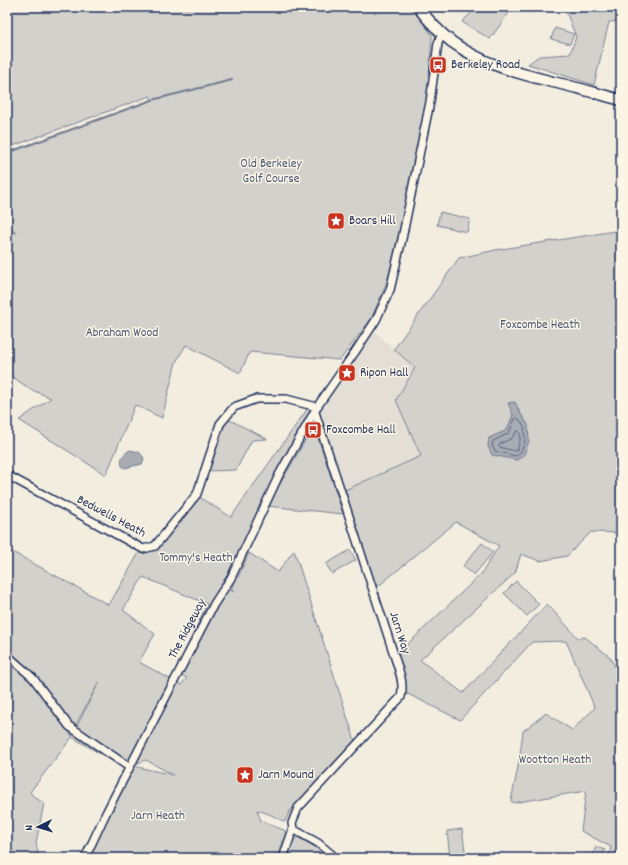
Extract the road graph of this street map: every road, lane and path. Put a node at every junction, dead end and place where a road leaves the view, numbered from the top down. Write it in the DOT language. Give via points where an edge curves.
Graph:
graph roads {
  1 [pos="418,7"];
  2 [pos="442,34"];
  3 [pos="621,100"];
  4 [pos="316,410"];
  5 [pos="7,475"];
  6 [pos="7,655"];
  7 [pos="129,767"];
  8 [pos="293,829"];
  9 [pos="85,858"];
  10 [pos="283,858"];
  11 [pos="336,858"];
  1 -- 2 [label="street"];
  2 -- 3 [label="street" via="465,51 498,67"];
  2 -- 4 [label="street" via="390,290 376,320"];
  4 -- 5 [label="street, Bedwells Heath" via="286,399 256,399 234,407 220,424 197,494 155,546 149,548 143,549"];
  4 -- 7 [label="street, The Ridgeway" via="279,475 231,578 214,604"];
  4 -- 8 [label="street, Jarn Way" via="403,689 401,697 298,808 292,823"];
  6 -- 7 [label="street" via="33,678 69,726"];
  7 -- 9 [label="street, The Ridgeway"];
  8 -- 10 [label="street, Jarn Way"];
  8 -- 11 [label="street" via="318,843"];
}
